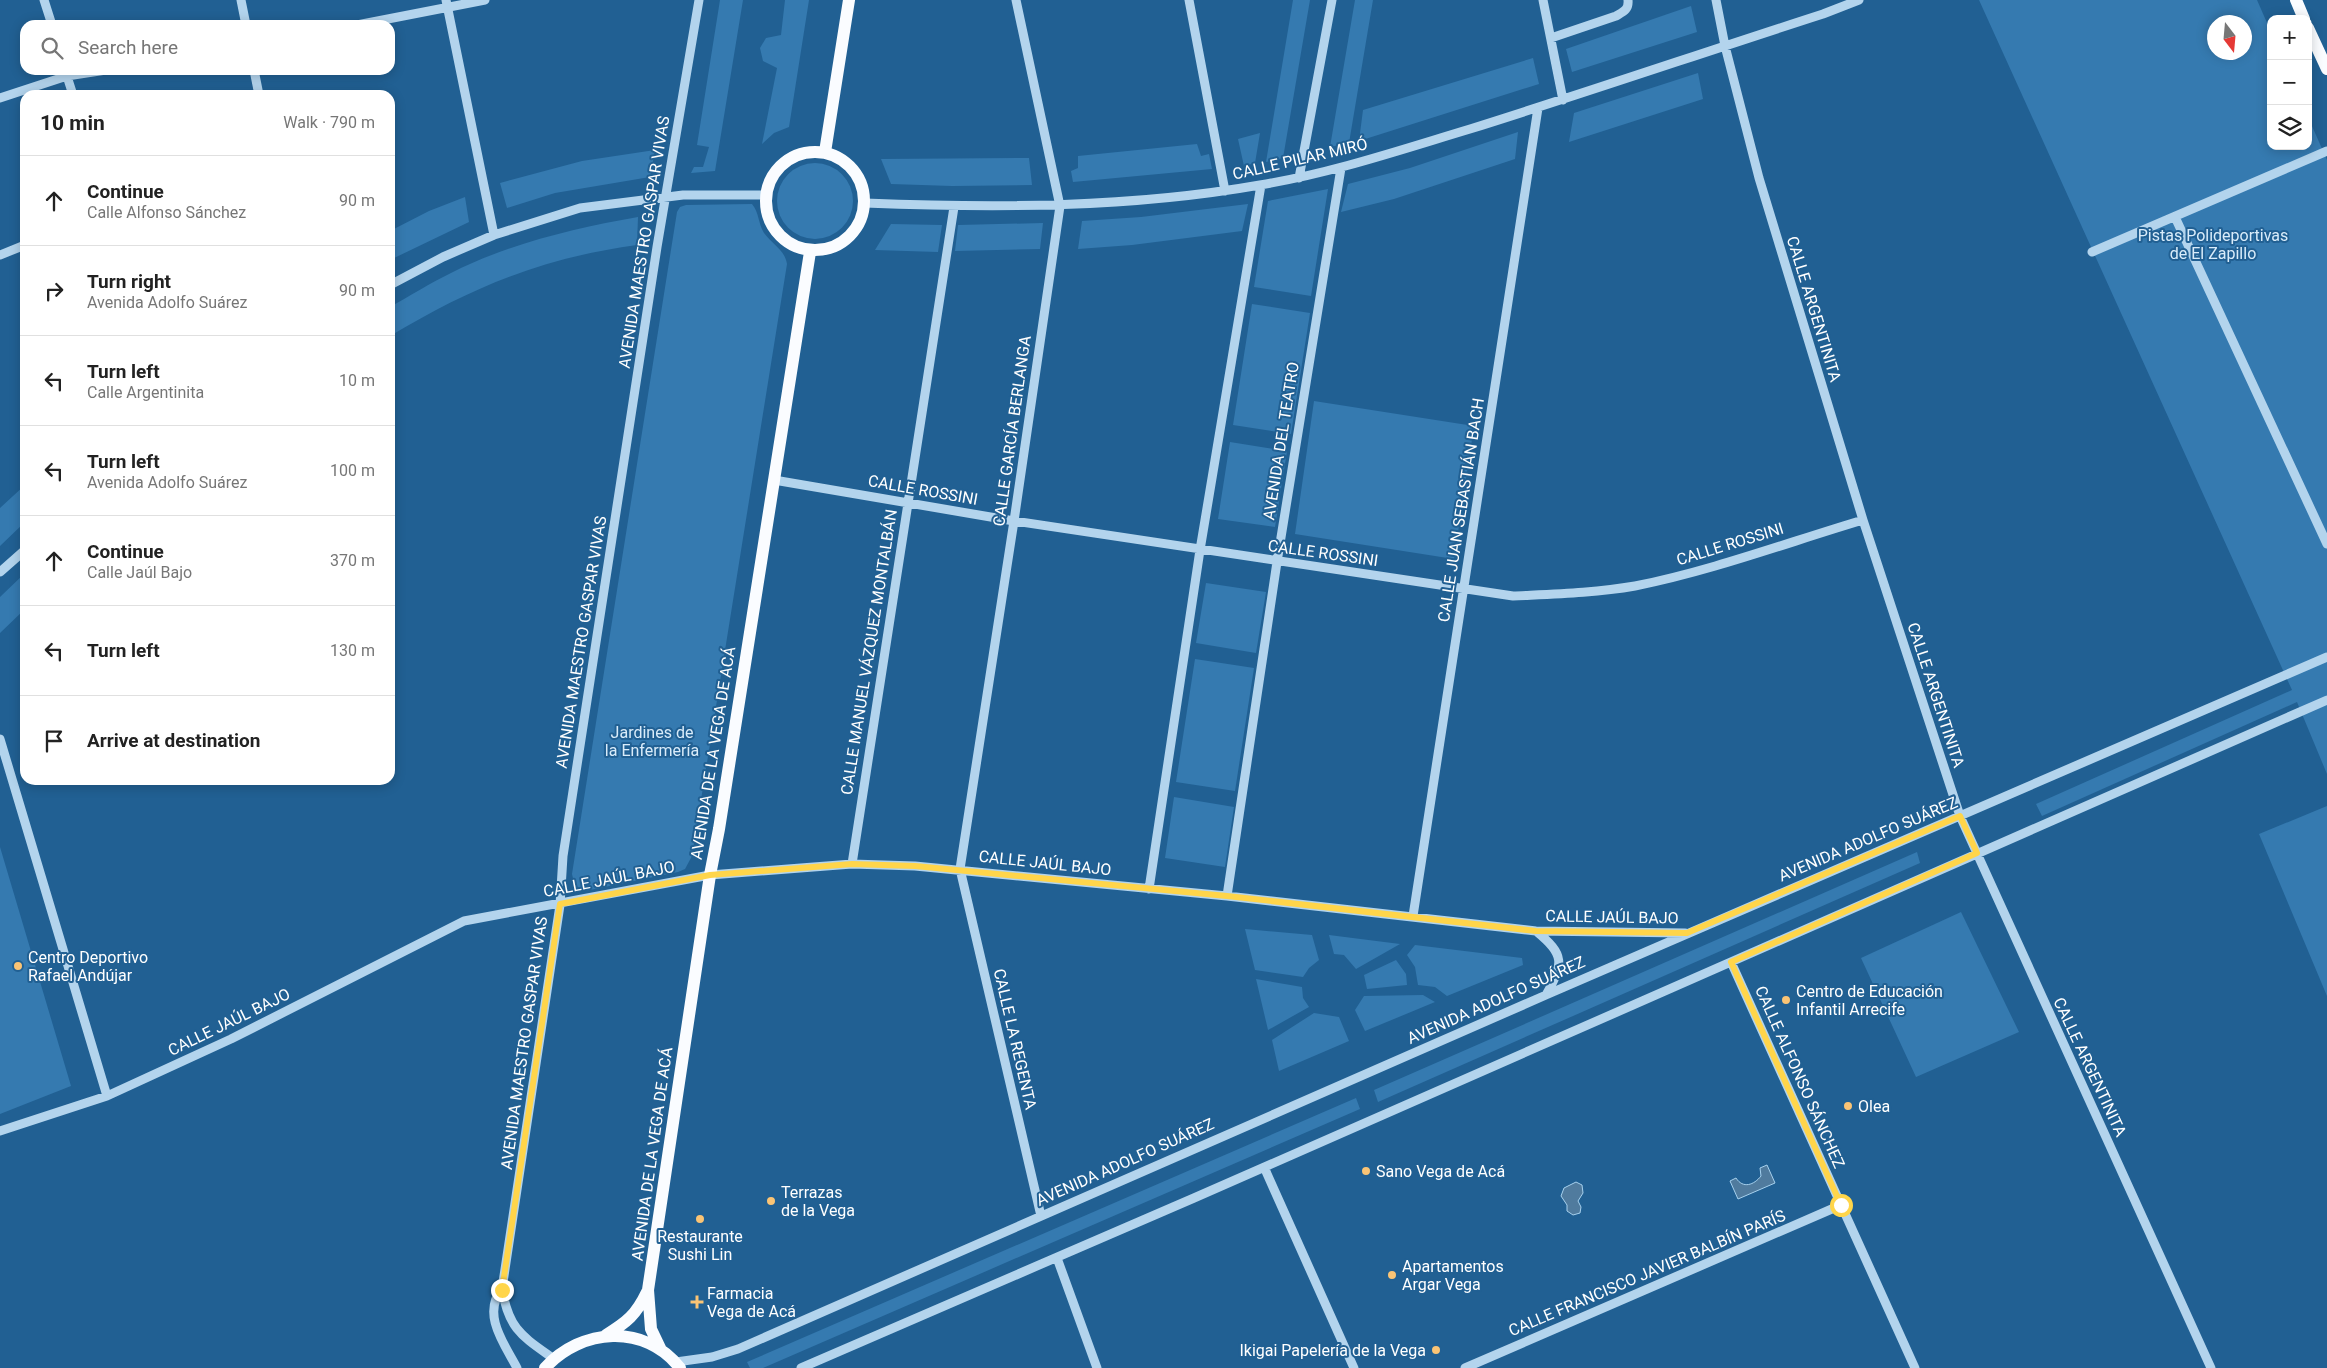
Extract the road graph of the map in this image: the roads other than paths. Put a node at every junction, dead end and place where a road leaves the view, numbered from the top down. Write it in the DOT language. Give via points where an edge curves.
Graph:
graph roads {
  1 [pos="44,0"];
  2 [pos="241,0"];
  3 [pos="485,0"];
  4 [pos="699,0"];
  5 [pos="849,0"];
  6 [pos="1016,0"];
  7 [pos="1189,0"];
  8 [pos="1332,0"];
  9 [pos="1543,0"];
  10 [pos="1628,0"];
  11 [pos="1716,0"];
  12 [pos="1860,0"];
  13 [pos="2296,0"];
  14 [pos="447,4"];
  15 [pos="2302,15"];
  16 [pos="50,20"];
  17 [pos="245,20"];
  18 [pos="378,20"];
  19 [pos="2312,37"];
  20 [pos="1551,38"];
  21 [pos="1725,46"];
  22 [pos="2327,70"];
  23 [pos="61,75"];
  24 [pos="67,75"];
  25 [pos="255,75"];
  26 [pos="20,90"];
  27 [pos="21,90"];
  28 [pos="71,90"];
  29 [pos="258,90"];
  30 [pos="0,98"];
  31 [pos="1563,100"];
  32 [pos="1538,108"];
  33 [pos="2327,151"];
  34 [pos="825,152"];
  35 [pos="1340,168"];
  36 [pos="1299,178"];
  37 [pos="1261,185"];
  38 [pos="1225,191"];
  39 [pos="766,195"];
  40 [pos="667,197"];
  41 [pos="865,204"];
  42 [pos="954,206"];
  43 [pos="1060,206"];
  44 [pos="2176,217"];
  45 [pos="494,235"];
  46 [pos="20,247"];
  47 [pos="810,252"];
  48 [pos="2092,252"];
  49 [pos="0,255"];
  50 [pos="395,282"];
  51 [pos="774,480"];
  52 [pos="908,502"];
  53 [pos="1863,520"];
  54 [pos="1014,521"];
  55 [pos="2327,544"];
  56 [pos="1200,550"];
  57 [pos="20,554"];
  58 [pos="1277,562"];
  59 [pos="0,572"];
  60 [pos="1464,588"];
  61 [pos="2327,657"];
  62 [pos="2327,700"];
  63 [pos="0,739"];
  64 [pos="1960,816"];
  65 [pos="1977,853"];
  66 [pos="852,864"];
  67 [pos="960,869"];
  68 [pos="710,875"];
  69 [pos="1149,889"];
  70 [pos="1227,896"];
  71 [pos="560,904"];
  72 [pos="1413,916"];
  73 [pos="1536,931"];
  74 [pos="1687,933"];
  75 [pos="1731,962"];
  76 [pos="1546,995"];
  77 [pos="107,1096"];
  78 [pos="0,1131"];
  79 [pos="1264,1167"];
  80 [pos="1841,1205"];
  81 [pos="1041,1216"];
  82 [pos="1057,1258"];
  83 [pos="502,1290"];
  84 [pos="648,1290"];
  85 [pos="605,1336"];
  86 [pos="661,1350"];
  87 [pos="549,1363"];
  88 [pos="678,1365"];
  89 [pos="517,1368"];
  90 [pos="801,1368"];
  91 [pos="1097,1368"];
  92 [pos="1354,1368"];
  93 [pos="1465,1368"];
  94 [pos="1914,1368"];
  95 [pos="2212,1368"];
  1 -- 16 [label="street"];
  2 -- 17 [label="street"];
  3 -- 14 [label="street"];
  4 -- 40 [label="street, AVENIDA MAESTRO GASPAR VIVAS"];
  5 -- 34 [label="main road"];
  6 -- 43 [label="street, CALLE GARCÍA BERLANGA"];
  7 -- 38 [label="street"];
  8 -- 36 [label="street"];
  9 -- 20 [label="street"];
  10 -- 20 [label="street" via="1625,11 1616,16"];
  11 -- 21 [label="street, CALLE ARGENTINITA"];
  12 -- 21 [label="street, CALLE PILAR MIRÓ"];
  13 -- 15 [label="main road"];
  14 -- 18 [label="street"];
  14 -- 45 [label="street"];
  19 -- 22 [label="main road"];
  20 -- 31 [label="street"];
  21 -- 31 [label="street, CALLE PILAR MIRÓ"];
  21 -- 53 [label="street, CALLE ARGENTINITA" via="1759,178"];
  23 -- 27 [label="street"];
  24 -- 28 [label="street"];
  25 -- 29 [label="street"];
  26 -- 30 [label="street"];
  31 -- 32 [label="street, CALLE PILAR MIRÓ"];
  32 -- 35 [label="street, CALLE PILAR MIRÓ"];
  32 -- 60 [label="street, CALLE JUAN SEBASTIÁN BACH"];
  33 -- 44 [label="street"];
  34 -- 39 [label="main road" via="790,159 773,175"];
  34 -- 41 [label="main road" via="854,169 860,178"];
  35 -- 36 [label="street, CALLE PILAR MIRÓ"];
  35 -- 58 [label="street, AVENIDA DEL TEATRO"];
  36 -- 37 [label="street, CALLE PILAR MIRÓ"];
  37 -- 38 [label="street, CALLE PILAR MIRÓ"];
  37 -- 56 [label="street"];
  38 -- 43 [label="street, CALLE PILAR MIRÓ"];
  39 -- 40 [label="street"];
  39 -- 47 [label="main road" via="767,217 774,230 795,247"];
  40 -- 45 [label="street" via="580,208"];
  40 -- 71 [label="street, AVENIDA MAESTRO GASPAR VIVAS" via="563,856"];
  41 -- 42 [label="street, CALLE PILAR MIRÓ"];
  41 -- 47 [label="main road" via="850,237 831,249"];
  42 -- 43 [label="street, CALLE PILAR MIRÓ"];
  42 -- 52 [label="street, CALLE MANUEL VÁZQUEZ MONTALBÁN"];
  43 -- 54 [label="street, CALLE GARCÍA BERLANGA"];
  44 -- 48 [label="street"];
  44 -- 55 [label="street"];
  45 -- 50 [label="street"];
  46 -- 49 [label="street"];
  47 -- 51 [label="main road, AVENIDA DE LA VEGA DE ACÁ"];
  51 -- 52 [label="street, CALLE ROSSINI"];
  51 -- 68 [label="main road, AVENIDA DE LA VEGA DE ACÁ"];
  52 -- 54 [label="street, CALLE ROSSINI"];
  52 -- 66 [label="street, CALLE MANUEL VÁZQUEZ MONTALBÁN"];
  53 -- 60 [label="street, CALLE ROSSINI" via="1675,577 1634,586 1513,596"];
  53 -- 64 [label="street, CALLE ARGENTINITA"];
  54 -- 56 [label="street, CALLE ROSSINI"];
  54 -- 67 [label="street, CALLE GARCÍA BERLANGA"];
  56 -- 58 [label="street, CALLE ROSSINI"];
  56 -- 69 [label="street"];
  57 -- 59 [label="street"];
  58 -- 60 [label="street, CALLE ROSSINI"];
  58 -- 70 [label="street, AVENIDA DEL TEATRO"];
  60 -- 72 [label="street, CALLE JUAN SEBASTIÁN BACH"];
  61 -- 64 [label="street, AVENIDA ADOLFO SUÁREZ"];
  62 -- 65 [label="street"];
  63 -- 77 [label="street"];
  64 -- 65 [label="street, CALLE ARGENTINITA"];
  64 -- 74 [label="street, AVENIDA ADOLFO SUÁREZ"];
  65 -- 75 [label="street"];
  65 -- 95 [label="street, CALLE ARGENTINITA"];
  66 -- 67 [label="street, CALLE JAÚL BAJO"];
  66 -- 68 [label="street, CALLE JAÚL BAJO"];
  67 -- 69 [label="street, CALLE JAÚL BAJO"];
  67 -- 81 [label="street, CALLE LA REGENTA"];
  68 -- 71 [label="street, CALLE JAÚL BAJO"];
  68 -- 84 [label="main road, AVENIDA DE LA VEGA DE ACÁ"];
  69 -- 70 [label="street, CALLE JAÚL BAJO"];
  70 -- 72 [label="street, CALLE JAÚL BAJO"];
  71 -- 77 [label="street, CALLE JAÚL BAJO" via="464,921 231,1039"];
  71 -- 83 [label="street, AVENIDA MAESTRO GASPAR VIVAS"];
  72 -- 73 [label="street, CALLE JAÚL BAJO"];
  73 -- 74 [label="street, CALLE JAÚL BAJO"];
  73 -- 76 [label="street, CALLE JAÚL BAJO" via="1552,944 1559,958 1558,972"];
  74 -- 76 [label="street, AVENIDA ADOLFO SUÁREZ"];
  75 -- 79 [label="street"];
  75 -- 80 [label="street, CALLE ALFONSO SÁNCHEZ"];
  76 -- 81 [label="street, AVENIDA ADOLFO SUÁREZ"];
  77 -- 78 [label="street, CALLE JAÚL BAJO"];
  79 -- 82 [label="street"];
  79 -- 92 [label="street"];
  80 -- 93 [label="street, CALLE FRANCISCO JAVIER BALBÍN PARÍS"];
  80 -- 94 [label="street, CALLE ALFONSO SÁNCHEZ"];
  81 -- 88 [label="street, AVENIDA ADOLFO SUÁREZ" via="729,1353"];
  82 -- 90 [label="street"];
  82 -- 91 [label="street"];
  83 -- 87 [label="street, AVENIDA MAESTRO GASPAR VIVAS" via="512,1325"];
  83 -- 89 [label="street, AVENIDA MAESTRO GASPAR VIVAS" via="496,1297 494,1317 498,1336"];
  84 -- 85 [label="main road, AVENIDA DE LA VEGA DE ACÁ" via="626,1323"];
  84 -- 86 [label="main road, AVENIDA DE LA VEGA DE ACÁ" via="651,1329"];
  85 -- 86 [label="main road" via="634,1338"];
  85 -- 87 [label="main road" via="578,1343"];
  86 -- 88 [label="main road"];
}
